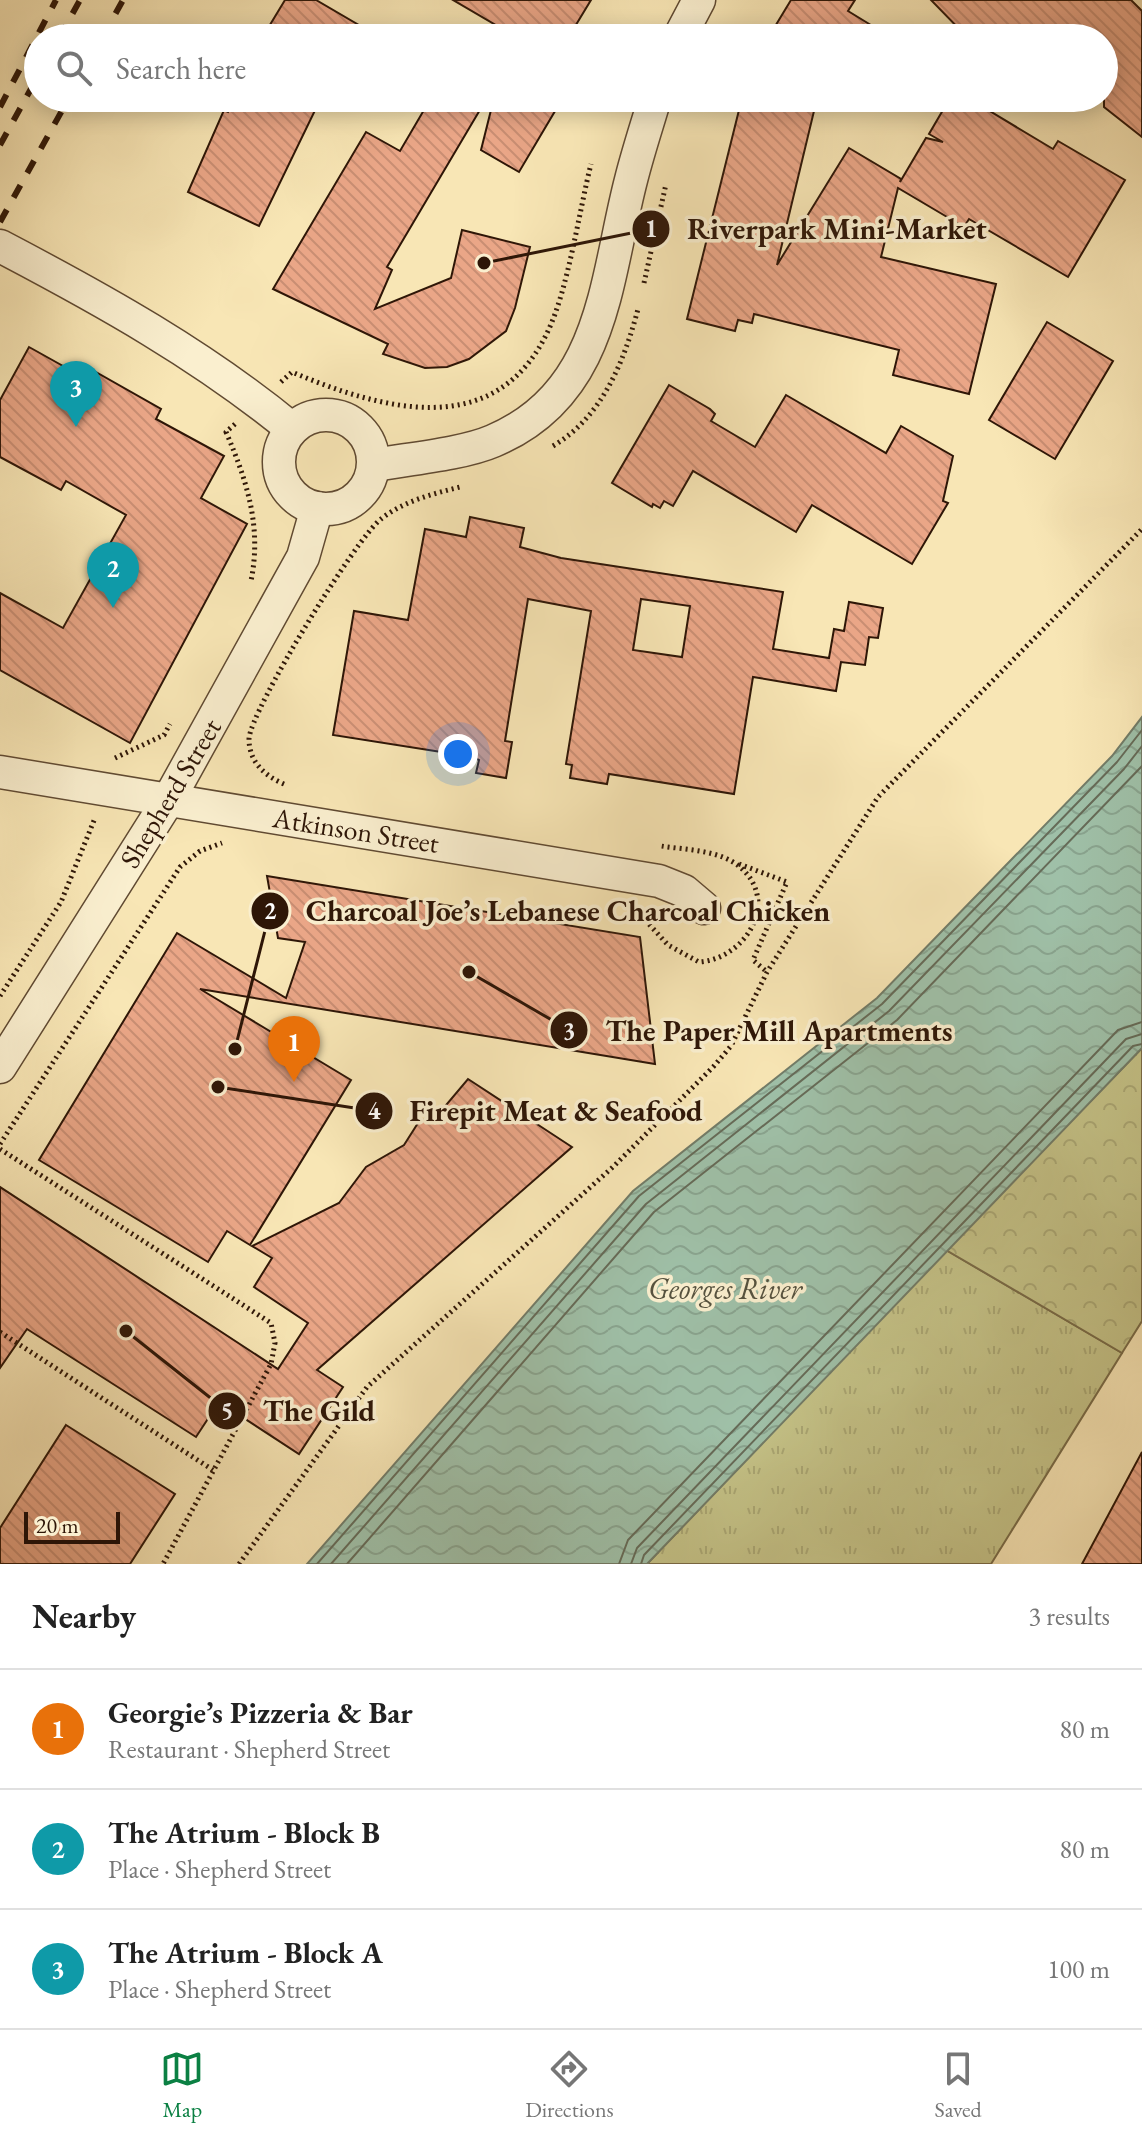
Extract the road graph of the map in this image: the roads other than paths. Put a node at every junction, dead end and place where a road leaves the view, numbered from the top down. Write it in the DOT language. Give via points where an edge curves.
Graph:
graph roads {
  1 [pos="699,0"];
  2 [pos="686,24"];
  3 [pos="651,112"];
  4 [pos="0,246"];
  5 [pos="292,429"];
  6 [pos="374,465"];
  7 [pos="317,508"];
  8 [pos="0,772"];
  9 [pos="169,799"];
  10 [pos="704,908"];
  11 [pos="0,1067"];
  1 -- 2 [label="street"];
  3 -- 6 [label="street" via="630,180 604,305 590,348 561,393 533,418 492,442"];
  4 -- 5 [label="street" via="125,311 228,377"];
  5 -- 6 [label="street" via="317,416 345,419 367,438"];
  5 -- 7 [label="street" via="279,455 283,483 303,503"];
  6 -- 7 [label="street" via="370,481 348,504"];
  7 -- 9 [label="street, Shepherd Street" via="303,557"];
  8 -- 9 [label="street, Atkinson Street"];
  9 -- 10 [label="street, Atkinson Street" via="659,881 684,891"];
  9 -- 11 [label="street, Shepherd Street"];
}
